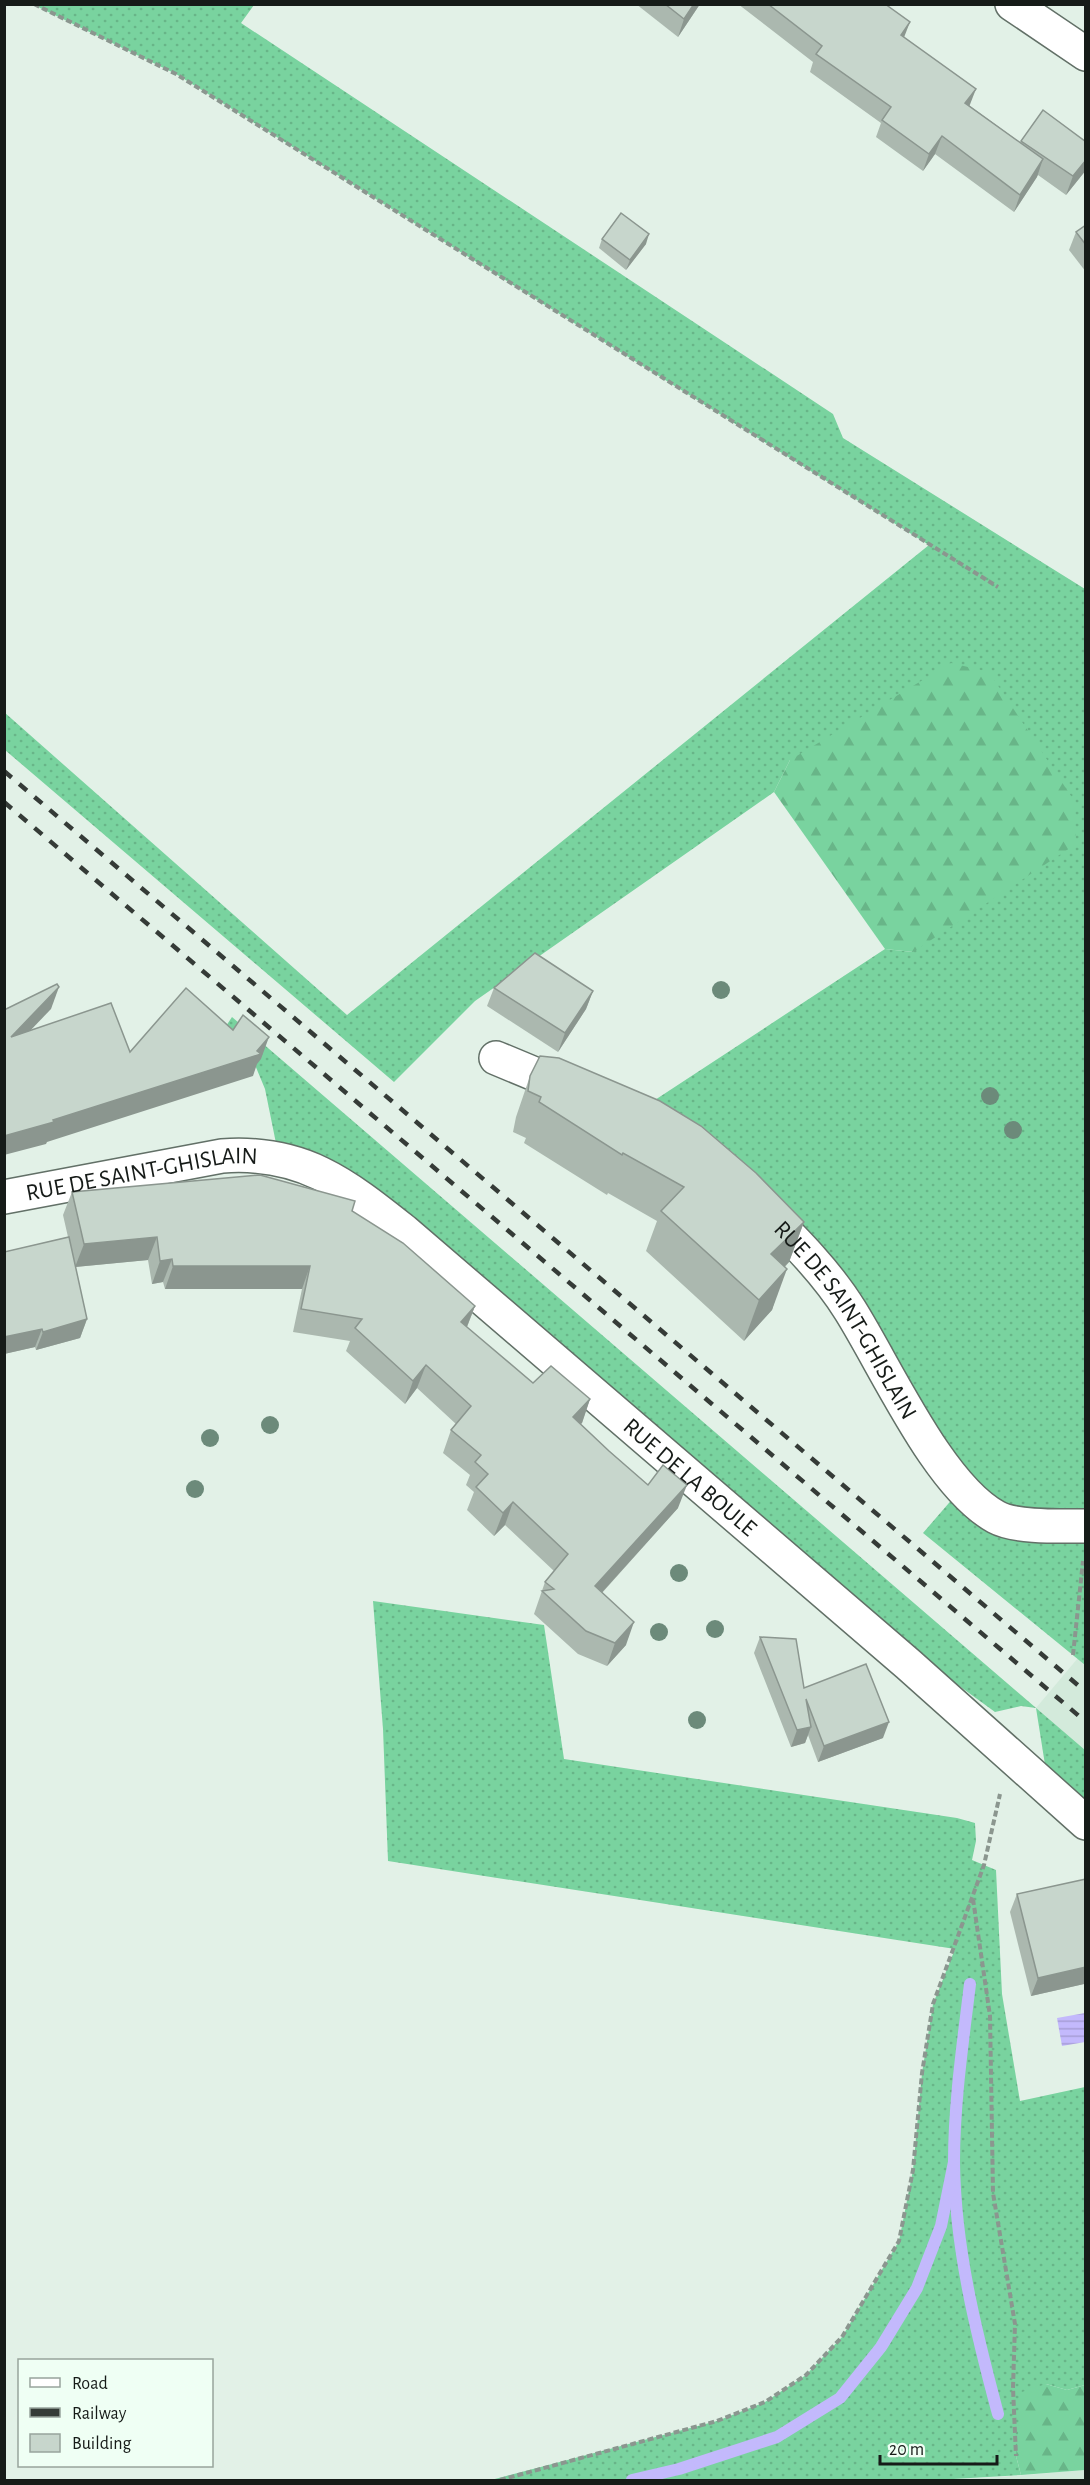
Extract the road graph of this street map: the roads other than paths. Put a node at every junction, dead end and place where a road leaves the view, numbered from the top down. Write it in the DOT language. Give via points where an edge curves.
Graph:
graph roads {
  1 [pos="1012,4"];
  2 [pos="1086,54"];
  3 [pos="496,1058"];
  4 [pos="605,1103"];
  5 [pos="279,1158"];
  6 [pos="746,1193"];
  7 [pos="4,1197"];
  8 [pos="1086,1526"];
  9 [pos="1086,1822"];
  1 -- 2 [label="street"];
  3 -- 4 [label="street"];
  5 -- 7 [label="street, RUE DE SAINT-GHISLAIN" via="222,1156"];
  5 -- 9 [label="street, RUE DE LA BOULE" via="338,1182 396,1225 854,1617"];
  6 -- 8 [label="street, RUE DE SAINT-GHISLAIN" via="800,1246 849,1308 927,1442 962,1489 996,1518 1036,1526"];
}
